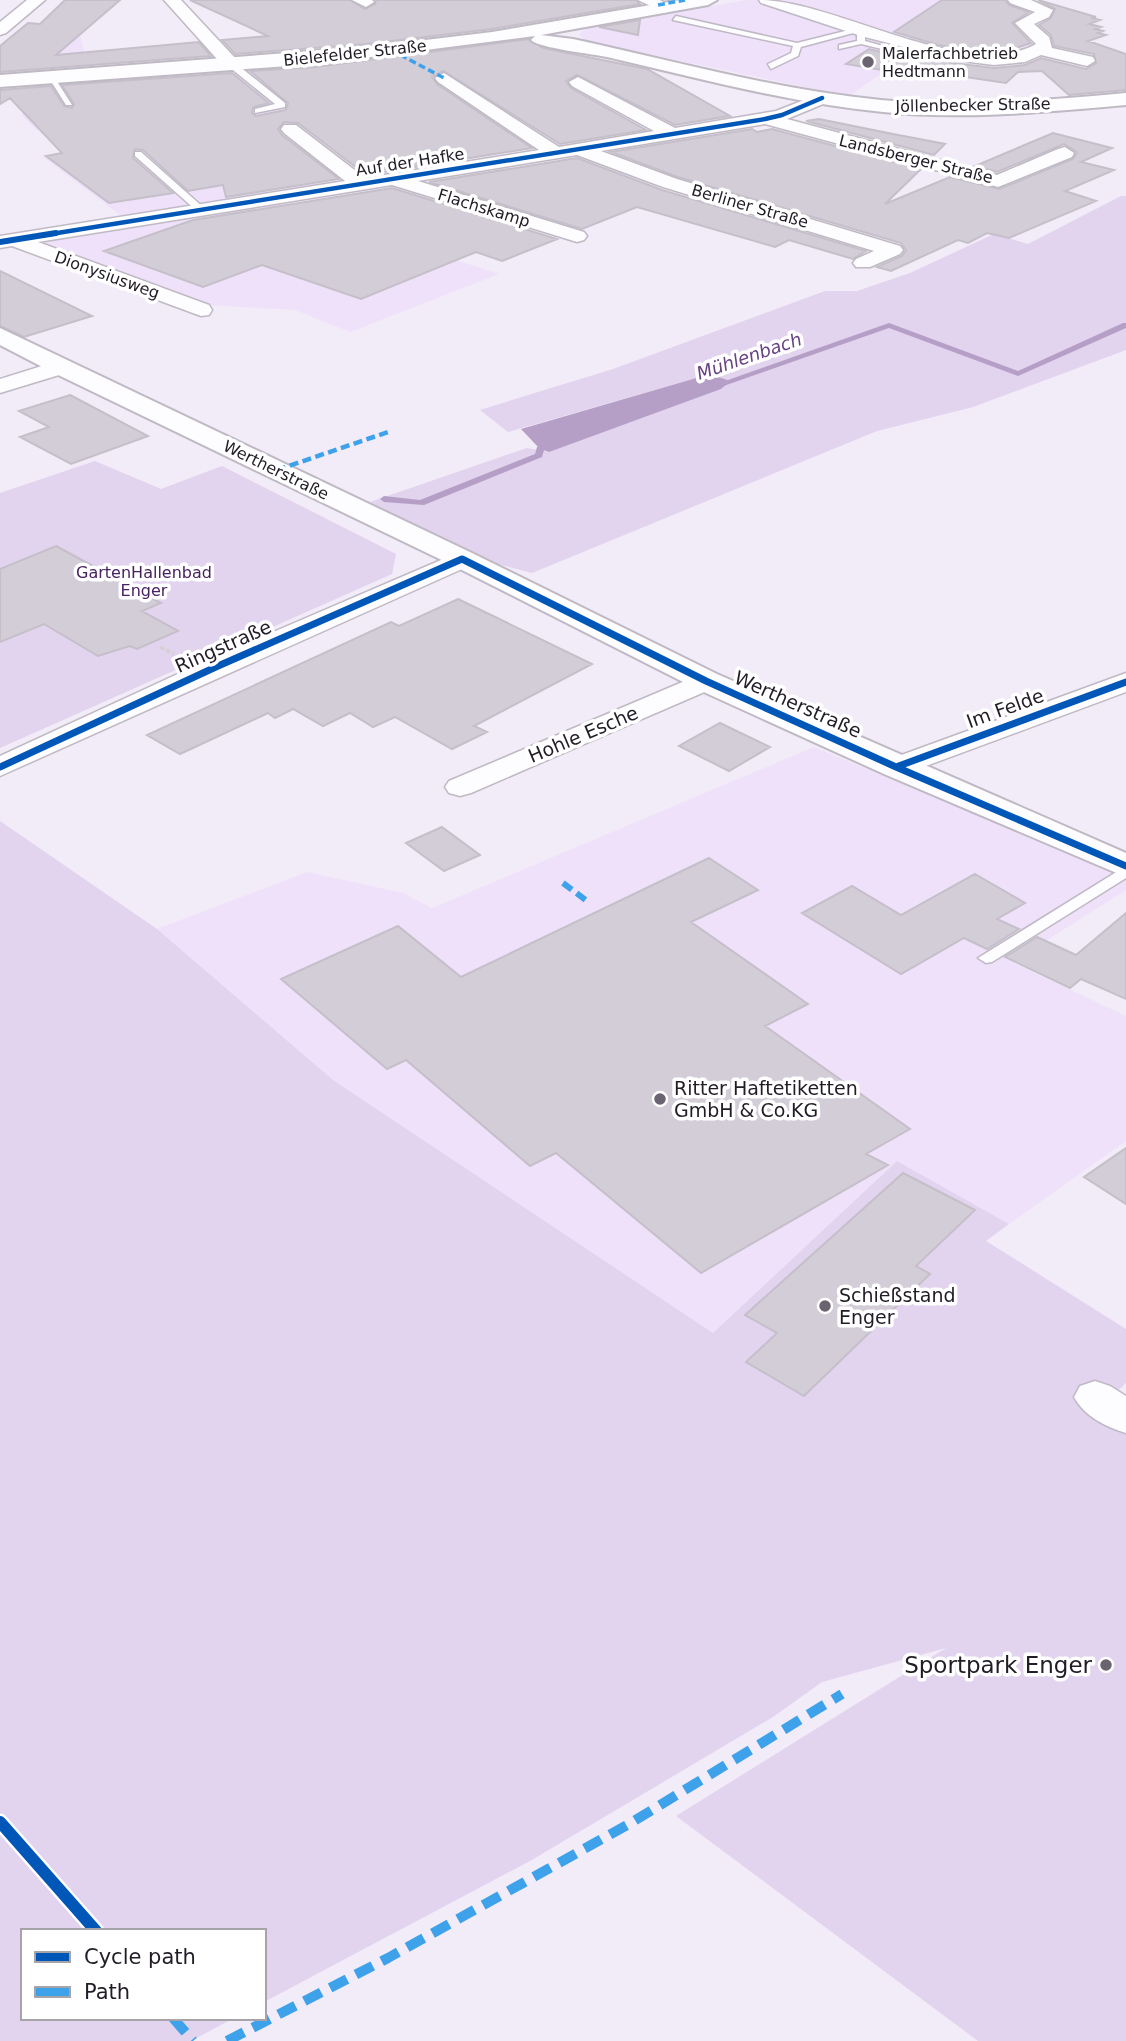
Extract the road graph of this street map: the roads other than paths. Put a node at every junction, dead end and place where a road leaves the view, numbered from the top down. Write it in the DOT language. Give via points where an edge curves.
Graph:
graph roads {
  1 [pos="37,0"];
  2 [pos="172,0"];
  3 [pos="646,0"];
  4 [pos="708,0"];
  5 [pos="766,0"];
  6 [pos="1016,0"];
  7 [pos="671,13"];
  8 [pos="547,28"];
  9 [pos="0,30"];
  10 [pos="503,35"];
  11 [pos="861,36"];
  12 [pos="573,44"];
  13 [pos="797,45"];
  14 [pos="842,47"];
  15 [pos="890,49"];
  16 [pos="1041,50"];
  17 [pos="1087,61"];
  18 [pos="231,64"];
  19 [pos="771,66"];
  20 [pos="50,77"];
  21 [pos="444,78"];
  22 [pos="0,80"];
  23 [pos="578,82"];
  24 [pos="1126,99"];
  25 [pos="818,100"];
  26 [pos="69,103"];
  27 [pos="258,111"];
  28 [pos="765,119"];
  29 [pos="290,129"];
  30 [pos="671,133"];
  31 [pos="577,149"];
  32 [pos="555,152"];
  33 [pos="1065,153"];
  34 [pos="138,154"];
  35 [pos="392,179"];
  36 [pos="361,184"];
  37 [pos="201,210"];
  38 [pos="576,236"];
  39 [pos="7,241"];
  40 [pos="863,263"];
  41 [pos="201,310"];
  42 [pos="0,335"];
  43 [pos="61,367"];
  44 [pos="0,386"];
  45 [pos="461,559"];
  46 [pos="706,681"];
  47 [pos="1126,681"];
  48 [pos="0,767"];
  49 [pos="896,767"];
  50 [pos="460,787"];
  51 [pos="1126,866"];
  52 [pos="1126,871"];
  53 [pos="986,958"];
  1 -- 9 [label="street"];
  2 -- 18 [label="street"];
  3 -- 7 [label="street"];
  4 -- 7 [label="main road, Bielefelder Straße"];
  5 -- 11 [label="street"];
  6 -- 16 [label="street" via="1045,10 1023,23 1043,40"];
  7 -- 8 [label="main road, Bielefelder Straße"];
  7 -- 13 [label="lane"];
  8 -- 10 [label="main road, Bielefelder Straße"];
  8 -- 12 [label="main road, Jöllenbecker Straße"];
  10 -- 12 [label="main road, Jöllenbecker Straße"];
  10 -- 18 [label="main road, Bielefelder Straße"];
  11 -- 13 [label="lane"];
  11 -- 14 [label="lane"];
  11 -- 15 [label="lane"];
  11 -- 16 [label="street" via="940,54 998,60"];
  12 -- 25 [label="main road, Jöllenbecker Straße"];
  13 -- 19 [label="lane" via="795,54"];
  16 -- 17 [label="street"];
  18 -- 20 [label="main road, Bielefelder Straße"];
  18 -- 27 [label="lane" via="282,105"];
  20 -- 22 [label="main road, Bielefelder Straße"];
  20 -- 26 [label="lane"];
  21 -- 32 [label="street"];
  23 -- 30 [label="street"];
  24 -- 25 [label="main road, Jöllenbecker Straße" via="948,109"];
  25 -- 28 [label="street, Auf der Hafke"];
  28 -- 30 [label="street, Auf der Hafke"];
  28 -- 33 [label="street, Landsberger Straße" via="998,181"];
  29 -- 36 [label="street"];
  30 -- 31 [label="street, Auf der Hafke"];
  31 -- 32 [label="street, Auf der Hafke"];
  31 -- 40 [label="street, Berliner Straße" via="670,183 893,250"];
  32 -- 35 [label="street, Auf der Hafke"];
  34 -- 37 [label="lane"];
  35 -- 36 [label="street, Auf der Hafke"];
  35 -- 38 [label="street, Flachskamp"];
  36 -- 37 [label="street, Auf der Hafke"];
  37 -- 39 [label="street, Auf der Hafke"];
  39 -- 41 [label="street, Dionysiusweg"];
  42 -- 43 [label="main road, Wertherstraße"];
  43 -- 44 [label="street"];
  43 -- 45 [label="main road, Wertherstraße"];
  45 -- 46 [label="main road, Wertherstraße"];
  45 -- 48 [label="street, Ringstraße"];
  46 -- 49 [label="main road, Wertherstraße"];
  46 -- 50 [label="street, Hohle Esche"];
  47 -- 49 [label="street, Im Felde"];
  49 -- 51 [label="main road, Wertherstraße"];
  52 -- 53 [label="lane"];
}
